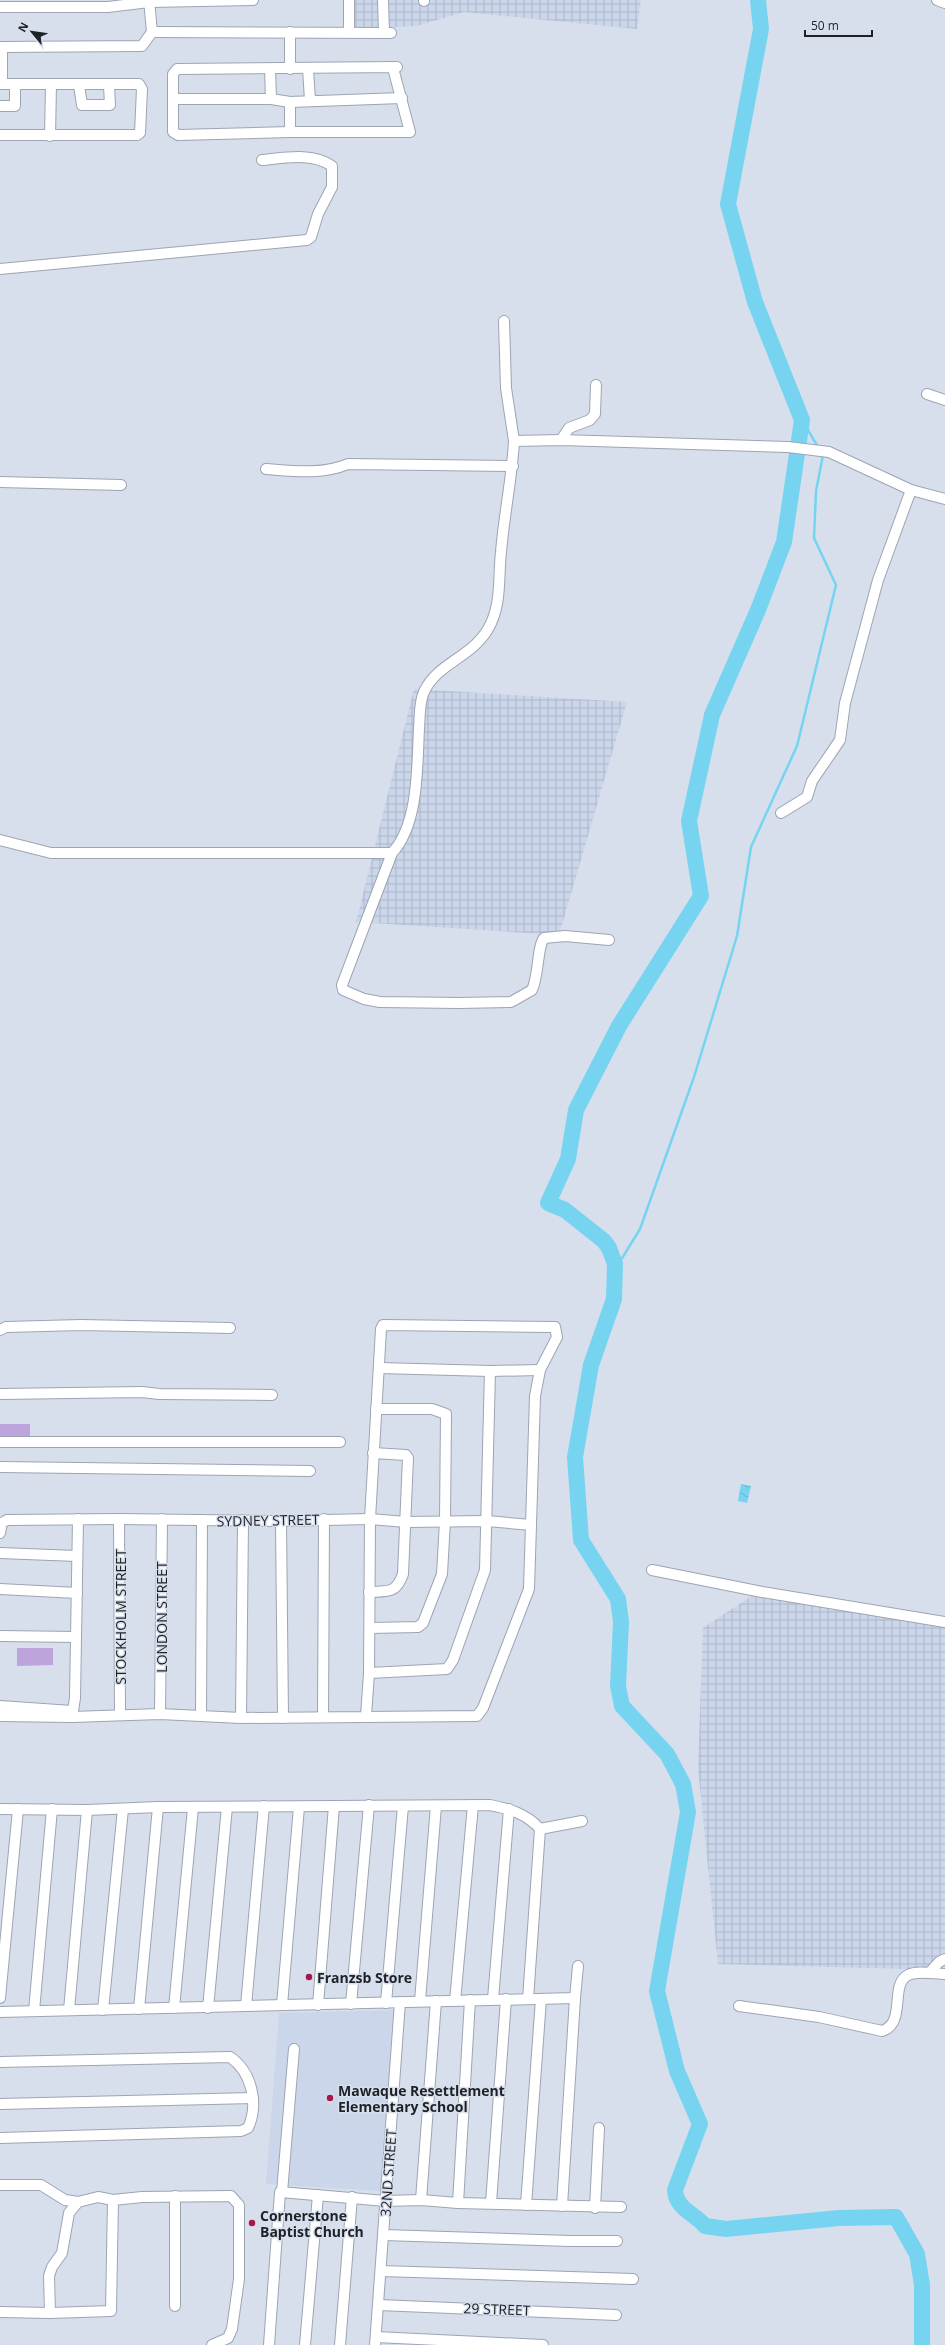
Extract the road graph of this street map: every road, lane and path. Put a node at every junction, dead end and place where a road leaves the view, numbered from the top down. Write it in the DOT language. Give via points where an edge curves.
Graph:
graph roads {
  1 [pos="183,0"];
  2 [pos="253,0"];
  3 [pos="349,0"];
  4 [pos="383,0"];
  5 [pos="937,0"];
  6 [pos="149,1"];
  7 [pos="64,3"];
  8 [pos="945,3"];
  9 [pos="107,4"];
  10 [pos="0,7"];
  11 [pos="349,31"];
  12 [pos="152,32"];
  13 [pos="290,32"];
  14 [pos="1,47"];
  15 [pos="270,69"];
  16 [pos="290,69"];
  17 [pos="308,69"];
  18 [pos="1,84"];
  19 [pos="15,84"];
  20 [pos="51,84"];
  21 [pos="79,85"];
  22 [pos="109,85"];
  23 [pos="402,98"];
  24 [pos="175,99"];
  25 [pos="272,99"];
  26 [pos="310,100"];
  27 [pos="290,102"];
  28 [pos="0,106"];
  29 [pos="290,132"];
  30 [pos="0,135"];
  31 [pos="50,136"];
  32 [pos="262,160"];
  33 [pos="0,270"];
  34 [pos="504,321"];
  35 [pos="596,385"];
  36 [pos="927,394"];
  37 [pos="945,400"];
  38 [pos="560,440"];
  39 [pos="514,441"];
  40 [pos="513,466"];
  41 [pos="266,469"];
  42 [pos="0,482"];
  43 [pos="121,485"];
  44 [pos="911,490"];
  45 [pos="945,499"];
  46 [pos="781,813"];
  47 [pos="0,840"];
  48 [pos="392,854"];
  49 [pos="609,940"];
  50 [pos="230,1328"];
  51 [pos="0,1330"];
  52 [pos="379,1368"];
  53 [pos="540,1370"];
  54 [pos="490,1371"];
  55 [pos="0,1394"];
  56 [pos="272,1395"];
  57 [pos="376,1409"];
  58 [pos="0,1442"];
  59 [pos="340,1442"];
  60 [pos="373,1453"];
  61 [pos="0,1467"];
  62 [pos="310,1471"];
  63 [pos="78,1519"];
  64 [pos="119,1519"];
  65 [pos="162,1519"];
  66 [pos="324,1519"];
  67 [pos="370,1519"];
  68 [pos="202,1520"];
  69 [pos="243,1520"];
  70 [pos="281,1521"];
  71 [pos="445,1521"];
  72 [pos="487,1521"];
  73 [pos="406,1522"];
  74 [pos="531,1525"];
  75 [pos="0,1533"];
  76 [pos="0,1553"];
  77 [pos="77,1556"];
  78 [pos="652,1570"];
  79 [pos="0,1589"];
  80 [pos="77,1592"];
  81 [pos="369,1592"];
  82 [pos="945,1622"];
  83 [pos="370,1628"];
  84 [pos="0,1636"];
  85 [pos="76,1637"];
  86 [pos="369,1673"];
  87 [pos="2,1705"];
  88 [pos="35,1712"];
  89 [pos="160,1714"];
  90 [pos="75,1715"];
  91 [pos="120,1715"];
  92 [pos="201,1715"];
  93 [pos="2,1716"];
  94 [pos="366,1716"];
  95 [pos="324,1717"];
  96 [pos="241,1718"];
  97 [pos="283,1718"];
  98 [pos="369,1805"];
  99 [pos="473,1805"];
  100 [pos="228,1806"];
  101 [pos="264,1806"];
  102 [pos="334,1806"];
  103 [pos="403,1806"];
  104 [pos="436,1806"];
  105 [pos="158,1807"];
  106 [pos="299,1807"];
  107 [pos="193,1808"];
  108 [pos="0,1809"];
  109 [pos="18,1809"];
  110 [pos="52,1809"];
  111 [pos="122,1809"];
  112 [pos="509,1809"];
  113 [pos="87,1810"];
  114 [pos="582,1821"];
  115 [pos="540,1829"];
  116 [pos="4,1907"];
  117 [pos="2,1943"];
  118 [pos="945,1959"];
  119 [pos="578,1966"];
  120 [pos="929,1974"];
  121 [pos="945,1974"];
  122 [pos="1,1977"];
  123 [pos="0,1998"];
  124 [pos="528,1998"];
  125 [pos="575,1998"];
  126 [pos="493,1999"];
  127 [pos="506,1999"];
  128 [pos="470,2000"];
  129 [pos="541,2000"];
  130 [pos="420,2001"];
  131 [pos="436,2001"];
  132 [pos="455,2001"];
  133 [pos="400,2002"];
  134 [pos="386,2003"];
  135 [pos="351,2004"];
  136 [pos="282,2005"];
  137 [pos="318,2005"];
  138 [pos="246,2006"];
  139 [pos="739,2006"];
  140 [pos="174,2008"];
  141 [pos="208,2008"];
  142 [pos="139,2009"];
  143 [pos="69,2010"];
  144 [pos="103,2010"];
  145 [pos="34,2011"];
  146 [pos="0,2012"];
  147 [pos="294,2049"];
  148 [pos="0,2062"];
  149 [pos="253,2098"];
  150 [pos="0,2104"];
  151 [pos="599,2128"];
  152 [pos="0,2138"];
  153 [pos="0,2185"];
  154 [pos="281,2194"];
  155 [pos="318,2195"];
  156 [pos="175,2196"];
  157 [pos="352,2197"];
  158 [pos="113,2200"];
  159 [pos="421,2200"];
  160 [pos="386,2201"];
  161 [pos="78,2202"];
  162 [pos="458,2203"];
  163 [pos="492,2203"];
  164 [pos="526,2205"];
  165 [pos="562,2206"];
  166 [pos="621,2207"];
  167 [pos="595,2208"];
  168 [pos="383,2235"];
  169 [pos="617,2241"];
  170 [pos="381,2271"];
  171 [pos="633,2279"];
  172 [pos="379,2304"];
  173 [pos="175,2306"];
  174 [pos="0,2312"];
  175 [pos="50,2313"];
  176 [pos="616,2314"];
  177 [pos="375,2341"];
  178 [pos="212,2345"];
  179 [pos="269,2345"];
  180 [pos="305,2345"];
  181 [pos="340,2345"];
  182 [pos="543,2345"];
  1 -- 2 [label="street"];
  1 -- 6 [label="street"];
  3 -- 11 [label="street"];
  4 -- 11 [label="street" via="388,33"];
  5 -- 8 [label="street"];
  6 -- 9 [label="street"];
  6 -- 12 [label="street"];
  7 -- 9 [label="street"];
  7 -- 10 [label="street"];
  11 -- 13 [label="street"];
  12 -- 13 [label="street"];
  12 -- 14 [label="street" via="142,46"];
  13 -- 16 [label="street"];
  14 -- 18 [label="street"];
  15 -- 16 [label="street"];
  15 -- 24 [label="street" via="177,69 173,74"];
  15 -- 25 [label="street"];
  16 -- 17 [label="street"];
  17 -- 23 [label="street" via="395,67"];
  17 -- 26 [label="street"];
  18 -- 19 [label="street"];
  19 -- 20 [label="street"];
  19 -- 28 [label="street" via="15,106"];
  20 -- 21 [label="street"];
  20 -- 31 [label="street"];
  21 -- 22 [label="street"];
  21 -- 22 [label="street" via="82,106 110,105"];
  22 -- 31 [label="street" via="139,84 142,89 140,133"];
  23 -- 26 [label="street"];
  23 -- 29 [label="street" via="410,132"];
  24 -- 25 [label="street"];
  24 -- 29 [label="street" via="173,132 178,135"];
  25 -- 27 [label="street"];
  26 -- 27 [label="street"];
  27 -- 29 [label="street"];
  30 -- 31 [label="street"];
  32 -- 33 [label="street" via="302,157 332,166 332,187 318,214 312,237 307,240"];
  34 -- 39 [label="street" via="506,388"];
  35 -- 38 [label="street" via="594,414 590,420 569,428"];
  36 -- 37 [label="street"];
  38 -- 39 [label="street"];
  38 -- 44 [label="street" via="788,448 829,452"];
  39 -- 40 [label="street"];
  40 -- 41 [label="street" via="348,464 334,469 302,472"];
  40 -- 48 [label="street" via="501,553 499,601 488,629 478,642 465,655 451,662 437,674 423,693 417,779 410,818 403,840"];
  42 -- 43 [label="street"];
  44 -- 45 [label="street"];
  44 -- 46 [label="street" via="878,580 845,703 840,740 812,781 807,797"];
  47 -- 48 [label="street" via="56,853"];
  48 -- 49 [label="street" via="342,985 343,990 350,994 380,1002 512,1002 532,990 538,972 540,942 544,938 565,936"];
  50 -- 51 [label="street" via="81,1325 6,1327"];
  52 -- 53 [label="street" via="383,1325 555,1328 558,1338"];
  52 -- 54 [label="street"];
  52 -- 57 [label="street"];
  53 -- 54 [label="street"];
  53 -- 74 [label="street" via="536,1396"];
  54 -- 72 [label="street"];
  55 -- 56 [label="street" via="142,1392"];
  57 -- 60 [label="street"];
  57 -- 71 [label="street" via="432,1409 446,1414"];
  58 -- 59 [label="street"];
  60 -- 67 [label="street"];
  60 -- 73 [label="street" via="407,1456"];
  61 -- 62 [label="street"];
  63 -- 64 [label="street, SYDNEY STREET"];
  63 -- 75 [label="street, SYDNEY STREET" via="4,1521"];
  63 -- 77 [label="street"];
  64 -- 65 [label="street, SYDNEY STREET"];
  64 -- 91 [label="street, STOCKHOLM STREET"];
  65 -- 68 [label="street, SYDNEY STREET"];
  65 -- 89 [label="street, LONDON STREET"];
  66 -- 67 [label="street, SYDNEY STREET"];
  66 -- 70 [label="street, SYDNEY STREET"];
  66 -- 95 [label="street"];
  67 -- 73 [label="street, SYDNEY STREET"];
  67 -- 81 [label="street"];
  68 -- 69 [label="street, SYDNEY STREET"];
  68 -- 92 [label="street"];
  69 -- 70 [label="street, SYDNEY STREET"];
  69 -- 96 [label="street"];
  70 -- 97 [label="street"];
  71 -- 72 [label="street, SYDNEY STREET"];
  71 -- 73 [label="street, SYDNEY STREET"];
  71 -- 83 [label="street" via="442,1574 423,1623 418,1627"];
  72 -- 74 [label="street, SYDNEY STREET"];
  72 -- 86 [label="street" via="482,1583 453,1660 447,1669"];
  73 -- 81 [label="street" via="403,1574 400,1582 390,1591"];
  74 -- 94 [label="street" via="528,1595 480,1714"];
  76 -- 77 [label="street"];
  77 -- 80 [label="street"];
  78 -- 82 [label="street" via="762,1592"];
  79 -- 80 [label="street"];
  80 -- 85 [label="street"];
  81 -- 83 [label="street"];
  83 -- 86 [label="street"];
  84 -- 85 [label="street"];
  85 -- 90 [label="street"];
  86 -- 94 [label="street"];
  87 -- 88 [label="street"];
  87 -- 93 [label="street"];
  88 -- 90 [label="street"];
  88 -- 93 [label="street"];
  89 -- 91 [label="street"];
  89 -- 92 [label="street"];
  90 -- 91 [label="street"];
  92 -- 96 [label="street"];
  94 -- 95 [label="street"];
  95 -- 97 [label="street"];
  96 -- 97 [label="street"];
  98 -- 102 [label="street"];
  98 -- 103 [label="street"];
  98 -- 135 [label="street"];
  99 -- 104 [label="street"];
  99 -- 112 [label="street"];
  99 -- 132 [label="street"];
  100 -- 101 [label="street"];
  100 -- 107 [label="street"];
  100 -- 141 [label="street"];
  101 -- 106 [label="street"];
  101 -- 138 [label="street"];
  102 -- 106 [label="street"];
  102 -- 137 [label="street"];
  103 -- 104 [label="street"];
  103 -- 134 [label="street"];
  104 -- 130 [label="street"];
  105 -- 107 [label="street"];
  105 -- 111 [label="street"];
  105 -- 142 [label="street"];
  106 -- 136 [label="street"];
  107 -- 140 [label="street"];
  108 -- 109 [label="street"];
  109 -- 110 [label="street"];
  109 -- 116 [label="street"];
  110 -- 113 [label="street"];
  110 -- 145 [label="street"];
  111 -- 113 [label="street"];
  111 -- 144 [label="street"];
  112 -- 115 [label="street" via="527,1817"];
  112 -- 126 [label="street"];
  113 -- 143 [label="street"];
  114 -- 115 [label="street"];
  115 -- 124 [label="street"];
  116 -- 117 [label="street"];
  117 -- 122 [label="street"];
  118 -- 120 [label="street"];
  119 -- 125 [label="street"];
  120 -- 121 [label="street"];
  120 -- 139 [label="street" via="916,1973 907,1976 902,1982 895,2022 890,2028 882,2031 818,2017"];
  122 -- 123 [label="street"];
  124 -- 127 [label="street"];
  124 -- 129 [label="street"];
  125 -- 129 [label="street"];
  125 -- 165 [label="street"];
  126 -- 127 [label="street"];
  126 -- 128 [label="street"];
  127 -- 163 [label="street"];
  128 -- 132 [label="street"];
  128 -- 162 [label="street"];
  129 -- 164 [label="street"];
  130 -- 131 [label="street"];
  130 -- 133 [label="street"];
  131 -- 132 [label="street"];
  131 -- 159 [label="street"];
  133 -- 134 [label="street"];
  133 -- 160 [label="street, 32ND STREET"];
  134 -- 135 [label="street"];
  135 -- 137 [label="street"];
  136 -- 137 [label="street"];
  136 -- 138 [label="street"];
  138 -- 141 [label="street"];
  140 -- 141 [label="street"];
  140 -- 142 [label="street"];
  142 -- 144 [label="street"];
  143 -- 144 [label="street"];
  143 -- 145 [label="street"];
  145 -- 146 [label="street"];
  147 -- 154 [label="street"];
  148 -- 149 [label="street" via="230,2057 239,2065 249,2082"];
  149 -- 150 [label="street"];
  149 -- 152 [label="street" via="251,2120 248,2128 241,2131"];
  151 -- 167 [label="street"];
  153 -- 161 [label="street" via="41,2185 65,2200"];
  154 -- 155 [label="street"];
  154 -- 179 [label="street"];
  155 -- 157 [label="street"];
  155 -- 180 [label="street"];
  156 -- 158 [label="street"];
  156 -- 173 [label="street"];
  156 -- 178 [label="street" via="231,2196 239,2205 239,2279 232,2329 228,2338"];
  157 -- 160 [label="street"];
  157 -- 181 [label="street"];
  158 -- 161 [label="street" via="98,2197"];
  158 -- 175 [label="street" via="111,2311"];
  159 -- 160 [label="street"];
  159 -- 162 [label="street"];
  160 -- 168 [label="street, 32ND STREET"];
  161 -- 175 [label="street" via="68,2218 62,2253 49,2276"];
  162 -- 163 [label="street"];
  163 -- 164 [label="street"];
  164 -- 165 [label="street"];
  165 -- 167 [label="street"];
  166 -- 167 [label="street"];
  168 -- 169 [label="street"];
  168 -- 170 [label="street, 32ND STREET"];
  170 -- 171 [label="street"];
  170 -- 172 [label="street, 32ND STREET"];
  172 -- 176 [label="street, 29 STREET"];
  172 -- 177 [label="street, 32ND STREET"];
  174 -- 175 [label="street"];
  177 -- 182 [label="street"];
}
